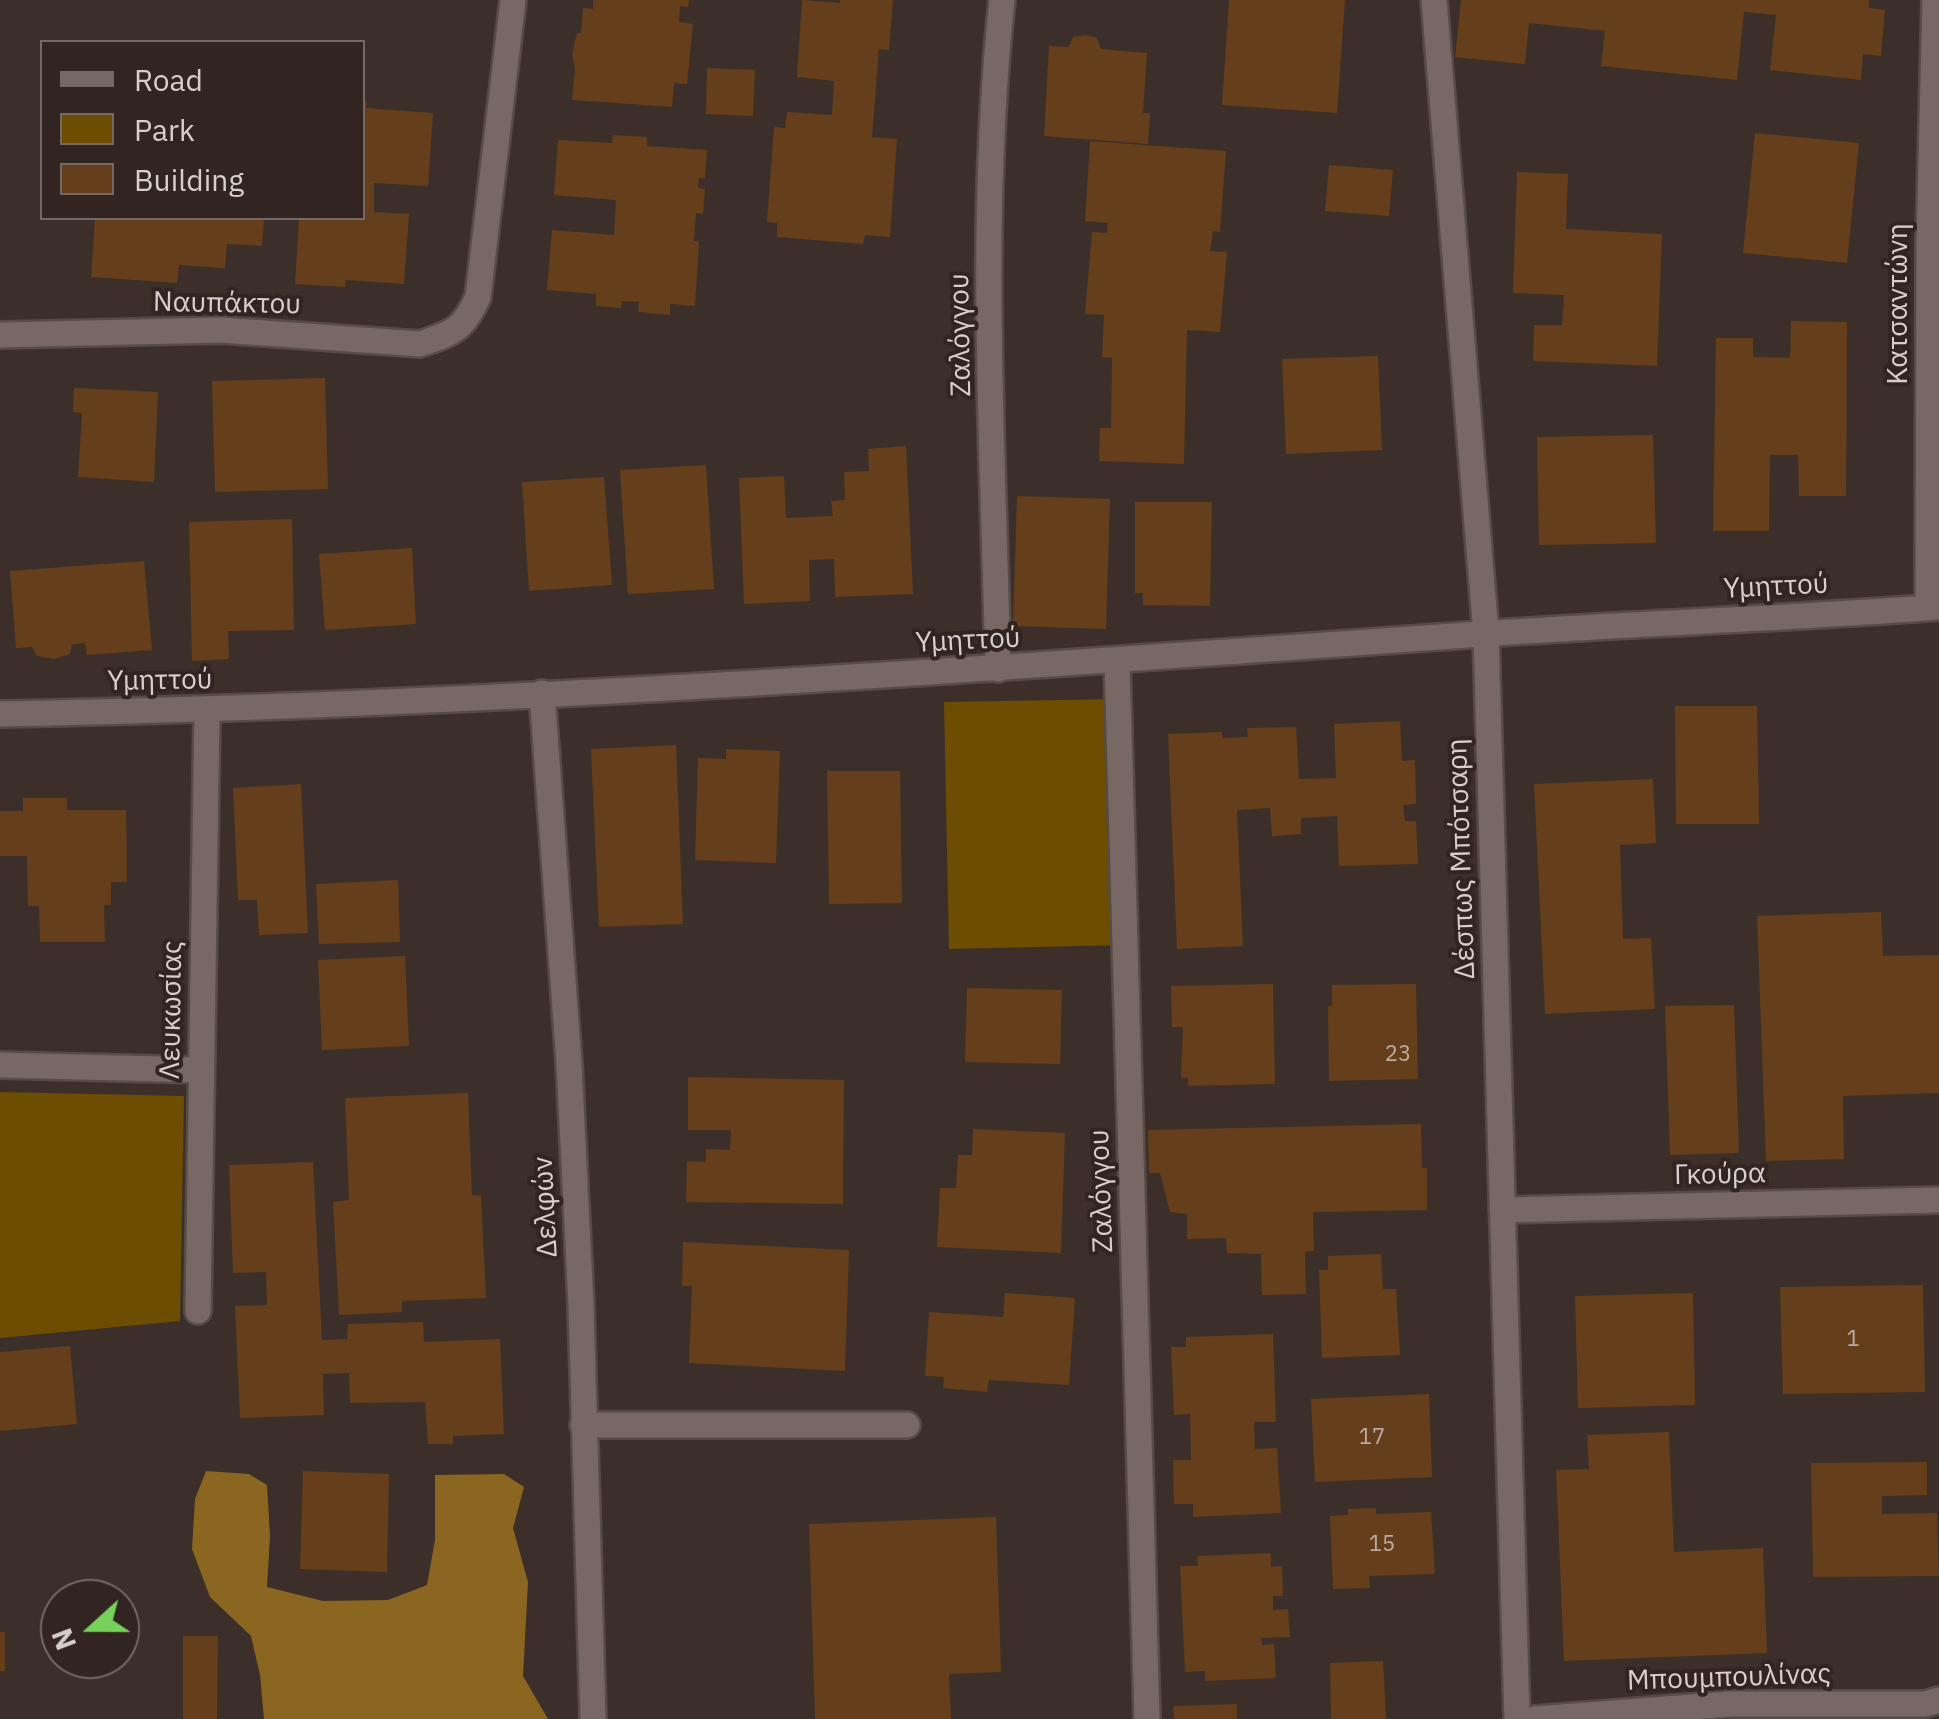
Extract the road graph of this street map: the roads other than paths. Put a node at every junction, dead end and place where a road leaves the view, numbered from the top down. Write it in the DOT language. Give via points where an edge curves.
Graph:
graph roads {
  1 [pos="513,0"];
  2 [pos="1002,0"];
  3 [pos="1434,0"];
  4 [pos="1935,0"];
  5 [pos="0,336"];
  6 [pos="1934,608"];
  7 [pos="1486,634"];
  8 [pos="1117,662"];
  9 [pos="998,669"];
  10 [pos="542,693"];
  11 [pos="207,710"];
  12 [pos="0,714"];
  13 [pos="0,1065"];
  14 [pos="201,1070"];
  15 [pos="1939,1200"];
  16 [pos="1502,1210"];
  17 [pos="198,1311"];
  18 [pos="583,1425"];
  19 [pos="907,1425"];
  20 [pos="1932,1702"];
  21 [pos="594,1719"];
  22 [pos="1147,1719"];
  23 [pos="1517,1719"];
  24 [pos="1536,1719"];
  1 -- 5 [label="street, Ναυπάκτου" via="478,297 468,320 451,334 420,344 221,330"];
  2 -- 9 [label="street, Ζαλόγγου" via="988,231"];
  3 -- 7 [label="street, Δέσπως Μπότσαρη"];
  4 -- 6 [label="street, Κατσαντώνη" via="1928,242"];
  6 -- 7 [label="street, Υμηττού"];
  7 -- 8 [label="street, Υμηττού"];
  7 -- 16 [label="street, Δέσπως Μπότσαρη"];
  8 -- 9 [label="street, Υμηττού"];
  8 -- 22 [label="street, Ζαλόγγου"];
  9 -- 10 [label="street, Υμηττού"];
  10 -- 11 [label="street, Υμηττού"];
  10 -- 18 [label="street, Δελφών" via="568,1063"];
  11 -- 12 [label="street, Υμηττού"];
  11 -- 14 [label="street, Λευκωσίας"];
  13 -- 14 [label="street"];
  14 -- 17 [label="street, Λευκωσίας"];
  15 -- 16 [label="street, Γκούρα"];
  16 -- 23 [label="street, Δέσπως Μπότσαρη"];
  18 -- 19 [label="street"];
  18 -- 21 [label="street, Δελφών"];
  20 -- 24 [label="street, Μπουμπουλίνας" via="1731,1704"];
}
